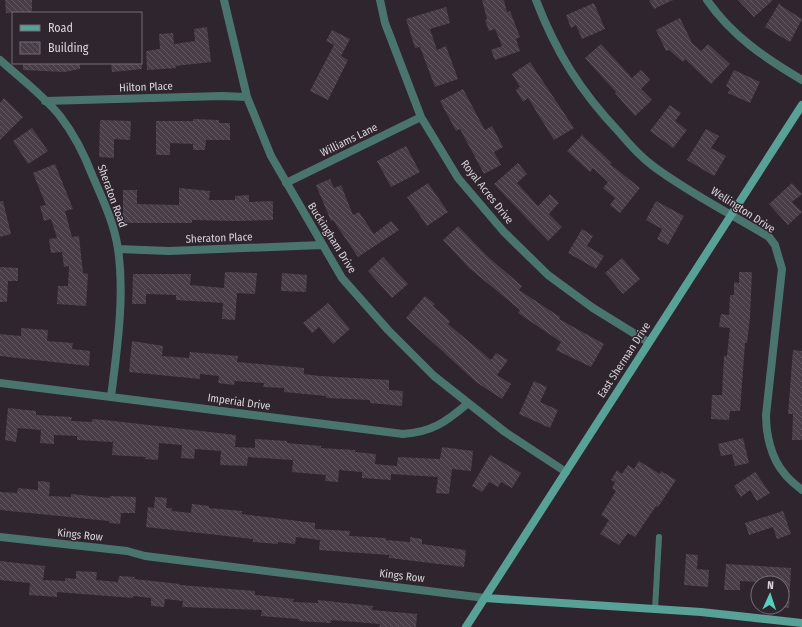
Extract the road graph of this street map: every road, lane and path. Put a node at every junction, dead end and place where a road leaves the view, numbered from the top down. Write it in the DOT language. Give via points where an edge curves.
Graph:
graph roads {
  1 [pos="224,0"];
  2 [pos="380,0"];
  3 [pos="536,0"];
  4 [pos="707,0"];
  5 [pos="0,60"];
  6 [pos="802,80"];
  7 [pos="247,97"];
  8 [pos="45,101"];
  9 [pos="802,105"];
  10 [pos="421,117"];
  11 [pos="286,183"];
  12 [pos="732,215"];
  13 [pos="322,245"];
  14 [pos="118,249"];
  15 [pos="648,342"];
  16 [pos="0,383"];
  17 [pos="111,397"];
  18 [pos="467,404"];
  19 [pos="566,472"];
  20 [pos="802,490"];
  21 [pos="0,537"];
  22 [pos="659,537"];
  23 [pos="485,598"];
  24 [pos="655,609"];
  25 [pos="802,623"];
  26 [pos="466,627"];
  1 -- 7 [label="street, Buckingham Drive"];
  2 -- 10 [label="street, Royal Acres Drive" via="385,23"];
  3 -- 12 [label="street, Wellington Drive" via="560,54 596,108 652,165"];
  4 -- 6 [label="street" via="721,20 744,42"];
  5 -- 8 [label="street, Sheraton Road"];
  7 -- 8 [label="street, Hilton Place"];
  7 -- 11 [label="street, Buckingham Drive" via="271,156"];
  8 -- 14 [label="street, Sheraton Road" via="67,126 89,164 109,215"];
  9 -- 12 [label="main road, East Sherman Drive"];
  10 -- 11 [label="street, Williams Lane"];
  10 -- 15 [label="street, Royal Acres Drive" via="458,178 518,247 548,275 593,308"];
  11 -- 13 [label="street, Buckingham Drive"];
  12 -- 15 [label="main road, East Sherman Drive"];
  12 -- 20 [label="street, Wellington Drive" via="769,237 775,245 782,269 766,430 783,473"];
  13 -- 14 [label="street, Sheraton Place" via="169,251"];
  13 -- 18 [label="street, Buckingham Drive" via="342,278 388,330 434,376"];
  14 -- 17 [label="street, Sheraton Road" via="120,290"];
  15 -- 19 [label="main road, East Sherman Drive"];
  16 -- 17 [label="street, Imperial Drive"];
  17 -- 18 [label="street, Imperial Drive" via="403,434 417,433 446,422"];
  18 -- 19 [label="street, Buckingham Drive"];
  19 -- 23 [label="main road, East Sherman Drive"];
  21 -- 23 [label="street, Kings Row"];
  22 -- 24 [label="lane"];
  23 -- 24 [label="main road, Kings Row"];
  23 -- 26 [label="main road, East Sherman Drive"];
  24 -- 25 [label="main road, Kings Row"];
}
